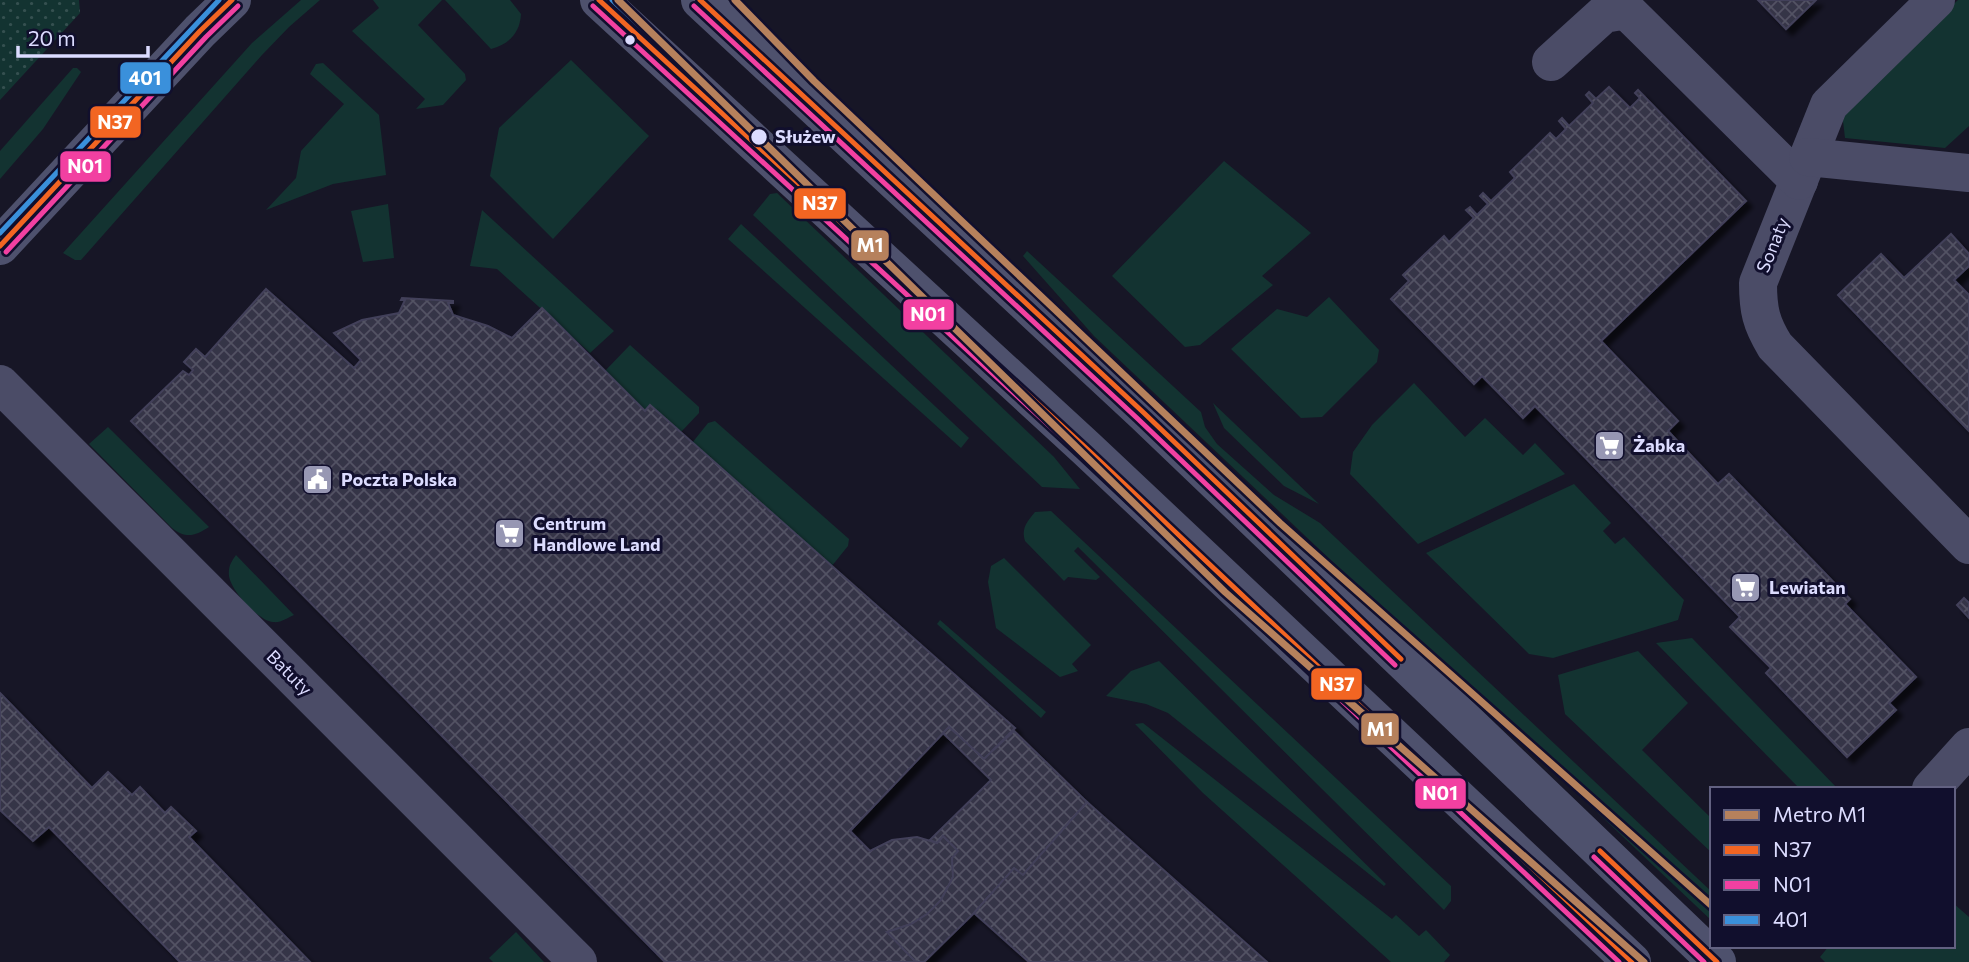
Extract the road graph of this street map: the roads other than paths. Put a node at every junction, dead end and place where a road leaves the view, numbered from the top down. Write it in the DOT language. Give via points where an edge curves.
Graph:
graph roads {
  1 [pos="232,0"];
  2 [pos="599,0"];
  3 [pos="699,0"];
  4 [pos="1936,0"];
  5 [pos="1551,62"];
  6 [pos="1803,169"];
  7 [pos="1969,173"];
  8 [pos="0,246"];
  9 [pos="0,384"];
  10 [pos="1969,545"];
  11 [pos="1969,747"];
  12 [pos="1933,787"];
  13 [pos="578,962"];
  14 [pos="1632,962"];
  15 [pos="1717,962"];
  1 -- 8 [label="street"];
  2 -- 14 [label="street" via="1086,448"];
  3 -- 15 [label="street" via="1144,413"];
  4 -- 6 [label="street, Sonaty" via="1829,105"];
  5 -- 6 [label="street" via="1604,14 1626,10"];
  6 -- 7 [label="street"];
  6 -- 10 [label="street, Sonaty" via="1758,283 1758,308 1766,332"];
  9 -- 13 [label="street, Batuty"];
  11 -- 12 [label="street"];
}
